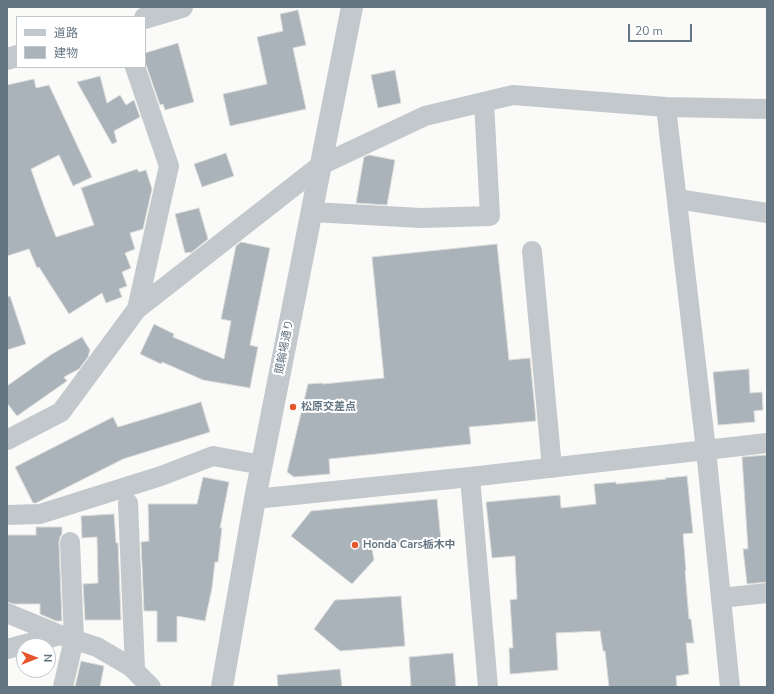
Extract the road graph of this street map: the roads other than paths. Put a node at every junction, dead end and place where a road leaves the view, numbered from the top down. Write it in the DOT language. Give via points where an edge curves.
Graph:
graph roads {
  1 [pos="179,7"];
  2 [pos="352,7"];
  3 [pos="146,18"];
  4 [pos="135,68"];
  5 [pos="484,102"];
  6 [pos="666,107"];
  7 [pos="767,109"];
  8 [pos="321,165"];
  9 [pos="677,199"];
  10 [pos="312,212"];
  11 [pos="767,213"];
  12 [pos="532,251"];
  13 [pos="137,309"];
  14 [pos="7,440"];
  15 [pos="767,443"];
  16 [pos="706,450"];
  17 [pos="262,465"];
  18 [pos="552,468"];
  19 [pos="470,477"];
  20 [pos="256,499"];
  21 [pos="128,503"];
  22 [pos="7,515"];
  23 [pos="70,542"];
  24 [pos="767,593"];
  25 [pos="721,598"];
  26 [pos="7,613"];
  27 [pos="67,637"];
  28 [pos="7,650"];
  29 [pos="135,670"];
  30 [pos="63,687"];
  31 [pos="150,687"];
  32 [pos="222,687"];
  33 [pos="488,687"];
  34 [pos="730,687"];
  1 -- 3 [label="street"];
  2 -- 8 [label="street, 競輪場通り"];
  4 -- 13 [label="street" via="169,166"];
  5 -- 6 [label="street" via="513,95"];
  5 -- 8 [label="street" via="425,116"];
  5 -- 10 [label="street" via="490,216 421,218"];
  6 -- 7 [label="street"];
  6 -- 9 [label="street"];
  8 -- 10 [label="street, 競輪場通り"];
  8 -- 13 [label="street"];
  9 -- 11 [label="street"];
  9 -- 16 [label="street"];
  10 -- 17 [label="street, 競輪場通り"];
  12 -- 18 [label="street"];
  13 -- 14 [label="street" via="61,412"];
  15 -- 16 [label="street"];
  16 -- 18 [label="street"];
  16 -- 25 [label="street"];
  17 -- 20 [label="street, 競輪場通り"];
  17 -- 22 [label="street" via="213,456 161,476 40,514"];
  18 -- 19 [label="street"];
  19 -- 20 [label="street"];
  19 -- 33 [label="street"];
  20 -- 32 [label="street, 競輪場通り"];
  21 -- 29 [label="street"];
  23 -- 27 [label="street"];
  24 -- 25 [label="street"];
  25 -- 34 [label="street"];
  26 -- 27 [label="street"];
  27 -- 28 [label="street"];
  27 -- 29 [label="street" via="97,647"];
  27 -- 30 [label="street"];
  29 -- 31 [label="street"];
}
